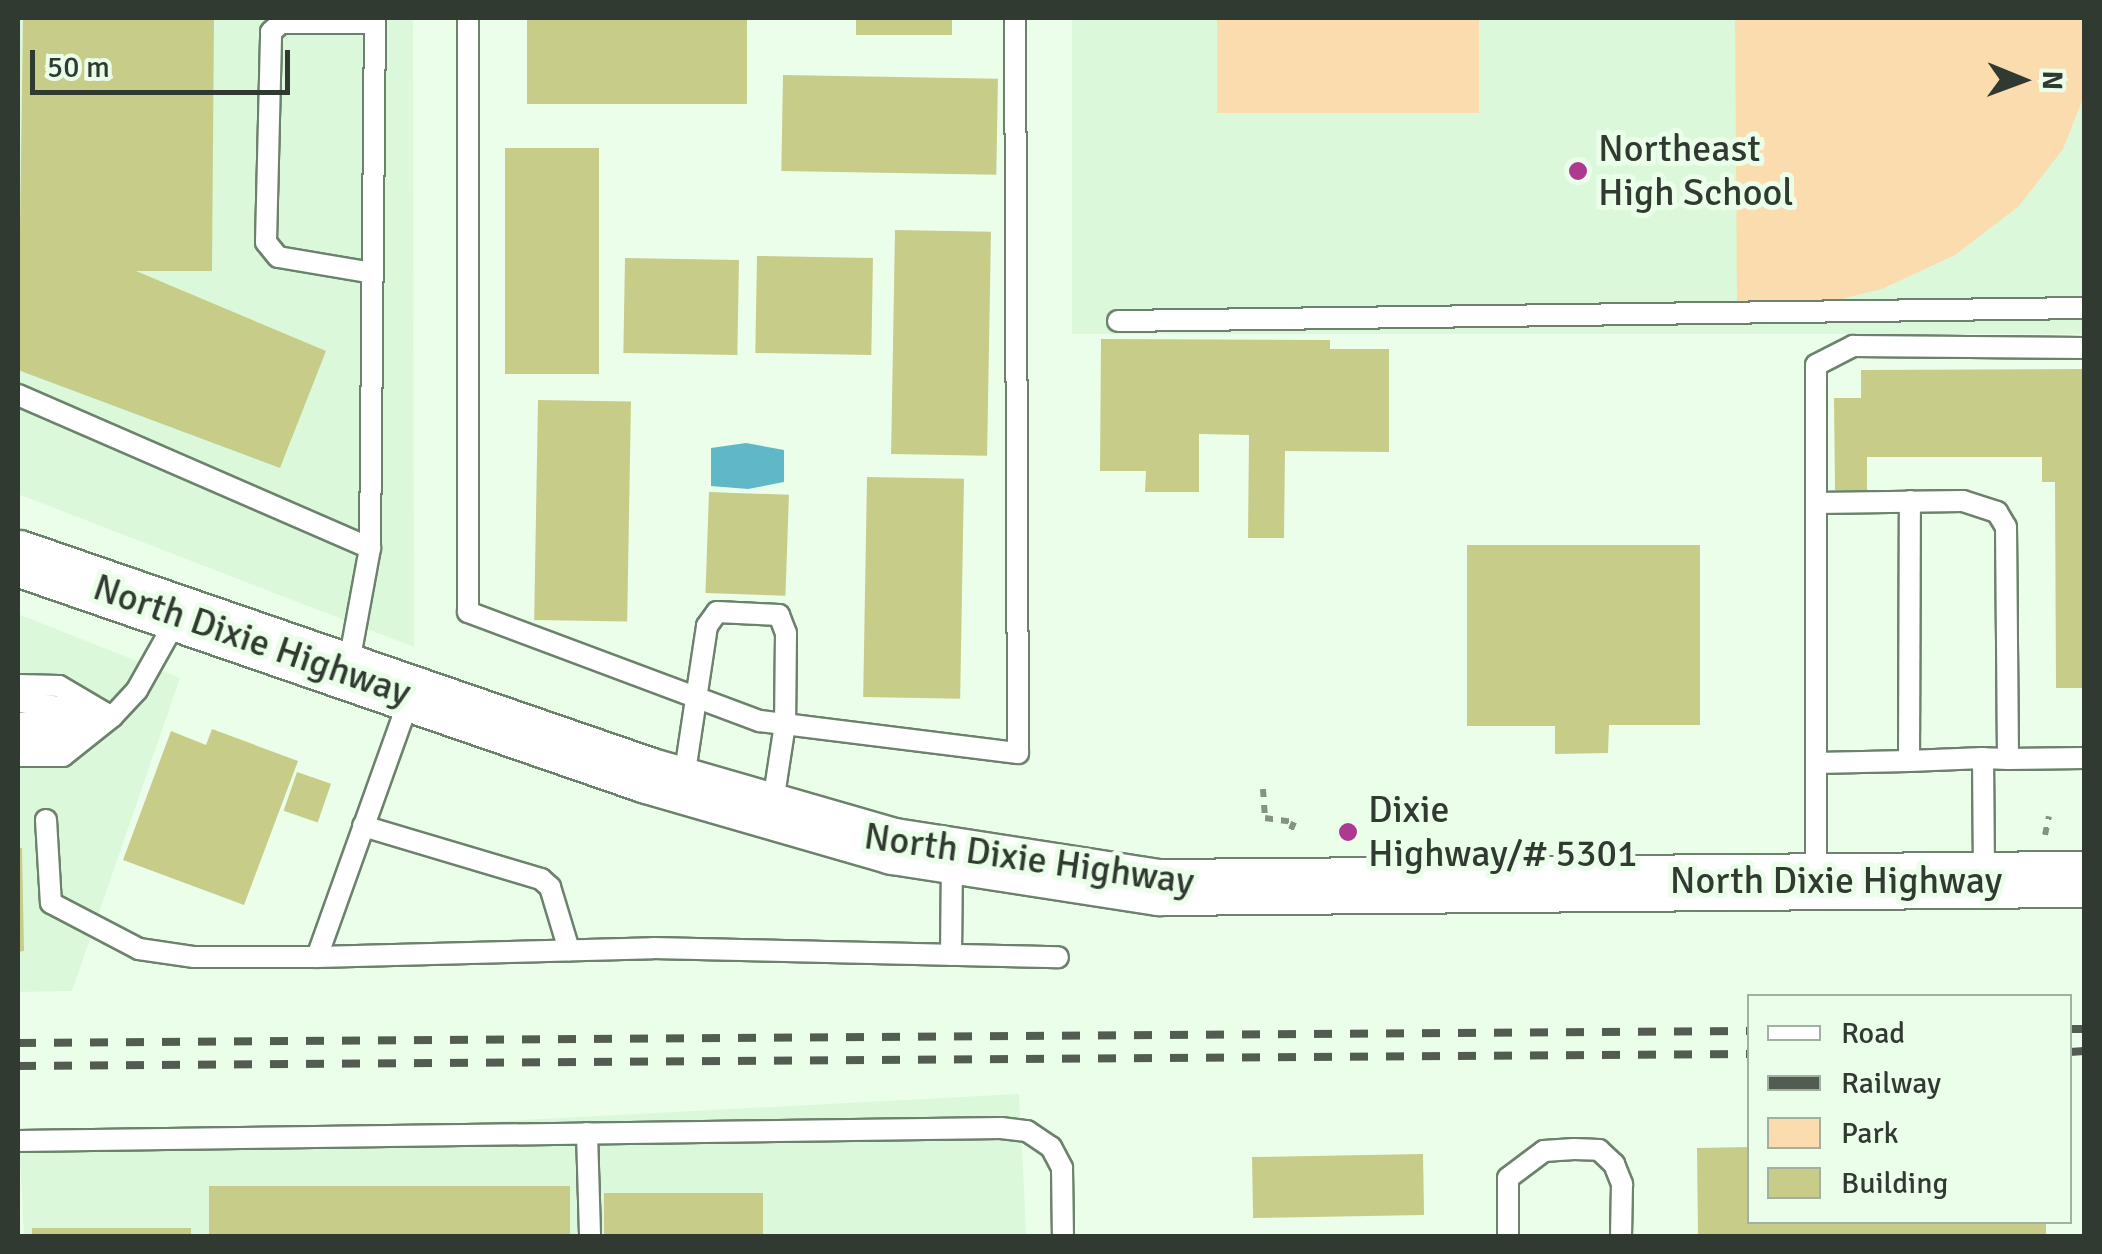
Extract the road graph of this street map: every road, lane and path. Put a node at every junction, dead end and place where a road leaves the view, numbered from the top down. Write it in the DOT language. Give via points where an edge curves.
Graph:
graph roads {
  1 [pos="468,18"];
  2 [pos="1015,18"];
  3 [pos="375,20"];
  4 [pos="373,273"];
  5 [pos="2084,308"];
  6 [pos="1118,321"];
  7 [pos="2084,348"];
  8 [pos="18,395"];
  9 [pos="1910,501"];
  10 [pos="1816,503"];
  11 [pos="370,548"];
  12 [pos="18,558"];
  13 [pos="178,615"];
  14 [pos="346,674"];
  15 [pos="410,696"];
  16 [pos="700,698"];
  17 [pos="112,718"];
  18 [pos="20,722"];
  19 [pos="785,724"];
  20 [pos="1984,758"];
  21 [pos="2084,758"];
  22 [pos="2008,759"];
  23 [pos="1909,761"];
  24 [pos="1816,763"];
  25 [pos="683,785"];
  26 [pos="1263,788"];
  27 [pos="772,810"];
  28 [pos="2049,816"];
  29 [pos="46,820"];
  30 [pos="363,826"];
  31 [pos="1290,832"];
  32 [pos="2045,835"];
  33 [pos="952,855"];
  34 [pos="2084,879"];
  35 [pos="1984,880"];
  36 [pos="1816,881"];
  37 [pos="569,950"];
  38 [pos="951,955"];
  39 [pos="317,956"];
  40 [pos="1058,957"];
  41 [pos="587,1133"];
  42 [pos="18,1141"];
  43 [pos="590,1236"];
  44 [pos="1063,1236"];
  45 [pos="1508,1236"];
  46 [pos="1620,1236"];
  1 -- 16 [label="lane" via="468,612"];
  2 -- 19 [label="lane" via="1018,753"];
  3 -- 4 [label="lane"];
  3 -- 4 [label="lane" via="281,23 270,32 266,242 278,257"];
  4 -- 11 [label="lane"];
  5 -- 6 [label="lane"];
  7 -- 10 [label="lane" via="1854,346 1826,355 1816,365"];
  8 -- 11 [label="lane"];
  9 -- 10 [label="lane"];
  9 -- 22 [label="lane" via="1983,504 2006,528"];
  9 -- 23 [label="lane"];
  10 -- 24 [label="lane"];
  11 -- 14 [label="lane"];
  12 -- 13 [label="main road, North Dixie Highway"];
  13 -- 14 [label="main road, North Dixie Highway"];
  13 -- 17 [label="lane" via="148,675"];
  14 -- 15 [label="main road, North Dixie Highway"];
  15 -- 25 [label="main road, North Dixie Highway"];
  15 -- 30 [label="lane"];
  16 -- 19 [label="lane"];
  16 -- 19 [label="lane" via="707,626 718,612 778,615 786,633"];
  16 -- 25 [label="lane"];
  17 -- 18 [label="lane" via="52,701"];
  17 -- 18 [label="lane" via="62,756"];
  19 -- 27 [label="lane"];
  20 -- 22 [label="lane"];
  20 -- 23 [label="lane"];
  20 -- 35 [label="lane"];
  21 -- 22 [label="lane"];
  23 -- 24 [label="lane"];
  24 -- 36 [label="lane"];
  25 -- 27 [label="main road, North Dixie Highway"];
  26 -- 31 [label="path" via="1266,818 1294,822"];
  27 -- 33 [label="main road, North Dixie Highway" via="893,846"];
  28 -- 32 [label="path"];
  29 -- 39 [label="lane" via="51,903 139,949"];
  30 -- 37 [label="lane" via="541,880 550,887"];
  30 -- 39 [label="lane"];
  33 -- 36 [label="main road, North Dixie Highway" via="1159,886"];
  33 -- 38 [label="lane"];
  34 -- 35 [label="main road, North Dixie Highway"];
  35 -- 36 [label="main road, North Dixie Highway"];
  37 -- 38 [label="lane"];
  37 -- 39 [label="lane"];
  38 -- 40 [label="lane"];
  41 -- 42 [label="lane"];
  41 -- 43 [label="lane"];
  41 -- 44 [label="lane" via="1026,1131 1051,1147 1062,1168"];
  45 -- 46 [label="lane" via="1508,1178 1544,1151 1574,1148 1598,1150 1614,1164 1622,1184"];
}
